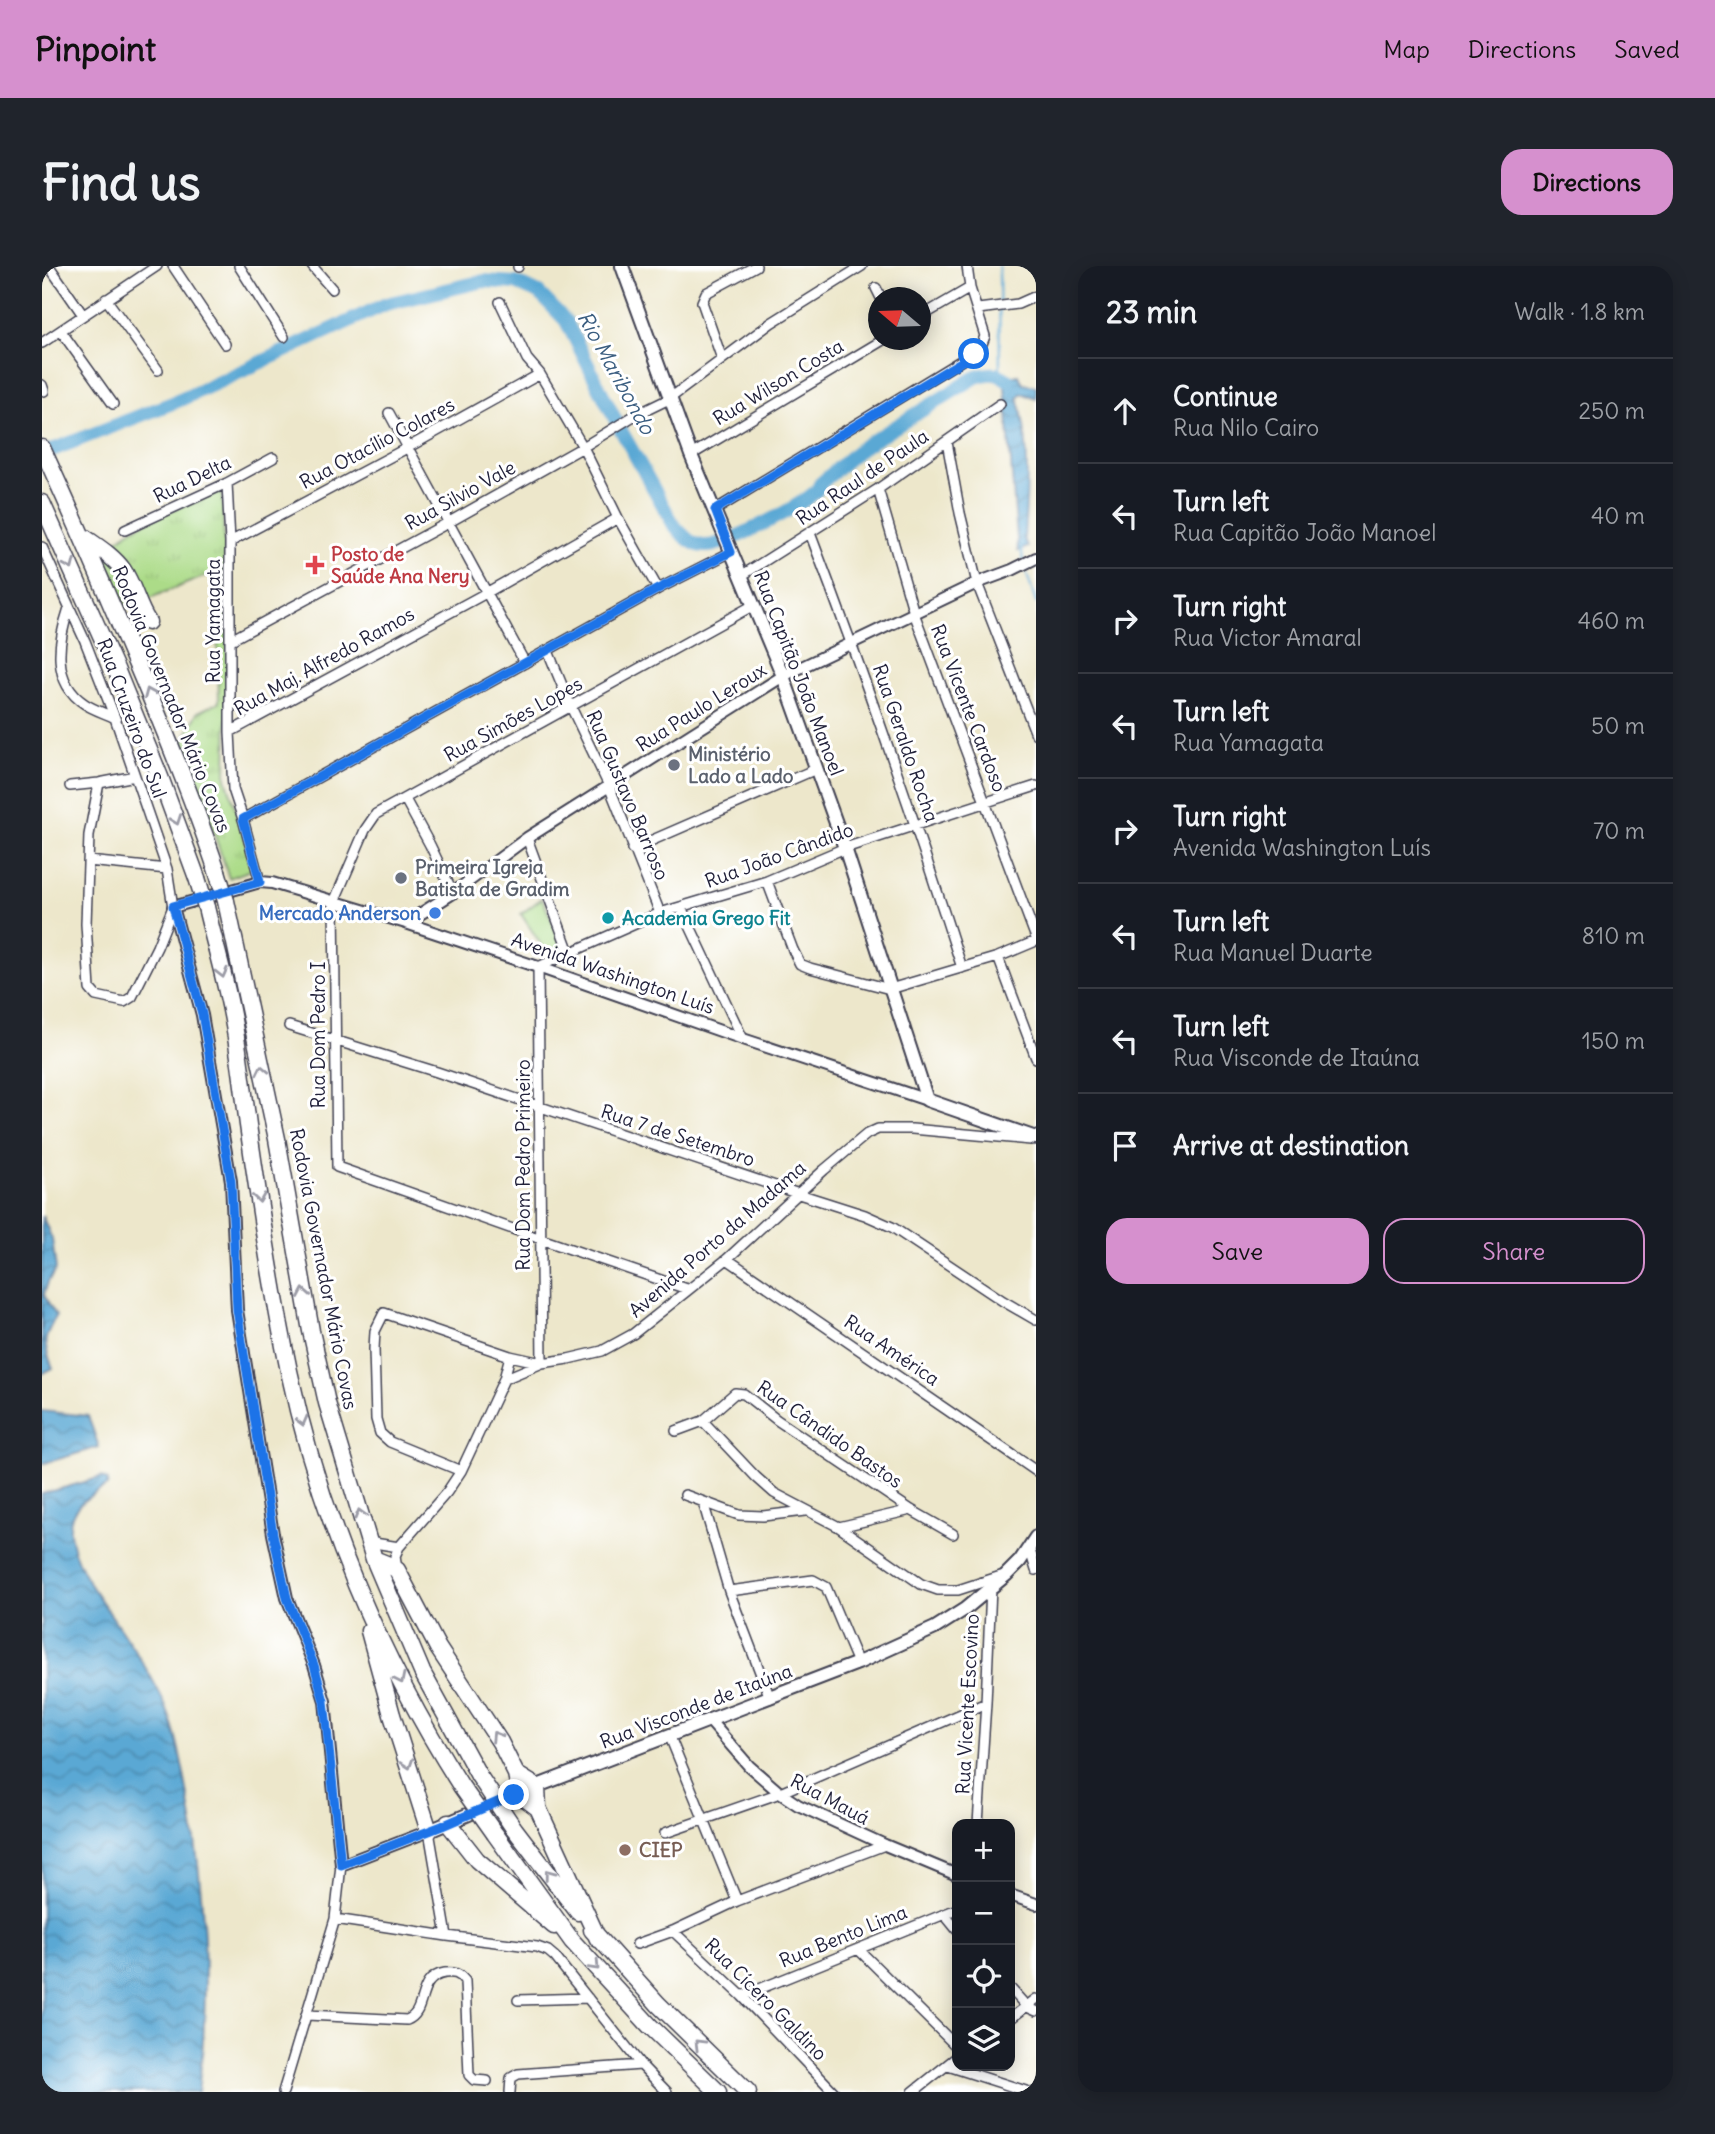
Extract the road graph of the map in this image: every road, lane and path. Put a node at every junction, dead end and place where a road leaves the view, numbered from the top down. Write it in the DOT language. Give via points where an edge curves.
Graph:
graph roads {
  1 [pos="49,266"];
  2 [pos="157,266"];
  3 [pos="173,266"];
  4 [pos="239,266"];
  5 [pos="312,266"];
  6 [pos="622,266"];
  7 [pos="756,266"];
  8 [pos="862,266"];
  9 [pos="967,266"];
  10 [pos="970,288"];
  11 [pos="332,289"];
  12 [pos="1036,296"];
  13 [pos="106,299"];
  14 [pos="500,302"];
  15 [pos="978,310"];
  16 [pos="931,311"];
  17 [pos="83,315"];
  18 [pos="61,331"];
  19 [pos="284,337"];
  20 [pos="42,343"];
  21 [pos="225,344"];
  22 [pos="868,349"];
  23 [pos="722,359"];
  24 [pos="158,369"];
  25 [pos="540,374"];
  26 [pos="669,399"];
  27 [pos="113,404"];
  28 [pos="1000,404"];
  29 [pos="389,413"];
  30 [pos="947,442"];
  31 [pos="583,447"];
  32 [pos="42,448"];
  33 [pos="407,448"];
  34 [pos="691,455"];
  35 [pos="273,458"];
  36 [pos="227,483"];
  37 [pos="878,489"];
  38 [pos="42,503"];
  39 [pos="715,510"];
  40 [pos="618,518"];
  41 [pos="447,523"];
  42 [pos="125,530"];
  43 [pos="810,533"];
  44 [pos="83,536"];
  45 [pos="230,542"];
  46 [pos="728,543"];
  47 [pos="42,547"];
  48 [pos="1033,559"];
  49 [pos="741,576"];
  50 [pos="977,583"];
  51 [pos="658,589"];
  52 [pos="486,593"];
  53 [pos="752,606"];
  54 [pos="69,608"];
  55 [pos="914,613"];
  56 [pos="148,622"];
  57 [pos="231,640"];
  58 [pos="852,643"];
  59 [pos="548,651"];
  60 [pos="525,663"];
  61 [pos="783,676"];
  62 [pos="571,707"];
  63 [pos="115,718"];
  64 [pos="230,732"];
  65 [pos="1036,734"];
  66 [pos="816,768"];
  67 [pos="135,776"];
  68 [pos="99,783"];
  69 [pos="71,786"];
  70 [pos="608,786"];
  71 [pos="1036,786"];
  72 [pos="405,799"];
  73 [pos="985,802"];
  74 [pos="243,819"];
  75 [pos="916,826"];
  76 [pos="527,838"];
  77 [pos="845,848"];
  78 [pos="632,849"];
  79 [pos="88,861"];
  80 [pos="167,869"];
  81 [pos="767,881"];
  82 [pos="260,882"];
  83 [pos="453,893"];
  84 [pos="334,902"];
  85 [pos="173,906"];
  86 [pos="681,907"];
  87 [pos="660,913"];
  88 [pos="406,923"];
  89 [pos="1036,939"];
  90 [pos="569,951"];
  91 [pos="999,957"];
  92 [pos="538,967"];
  93 [pos="962,968"];
  94 [pos="890,989"];
  95 [pos="289,1026"];
  96 [pos="743,1040"];
  97 [pos="336,1042"];
  98 [pos="1036,1058"];
  99 [pos="927,1100"];
  100 [pos="540,1108"];
  101 [pos="1036,1139"];
  102 [pos="799,1194"];
  103 [pos="541,1239"];
  104 [pos="726,1259"];
  105 [pos="687,1289"];
  106 [pos="1036,1320"];
  107 [pos="510,1356"];
  108 [pos="542,1363"];
  109 [pos="504,1379"];
  110 [pos="703,1421"];
  111 [pos="676,1431"];
  112 [pos="461,1471"];
  113 [pos="1036,1471"];
  114 [pos="685,1495"];
  115 [pos="703,1502"];
  116 [pos="911,1510"];
  117 [pos="807,1511"];
  118 [pos="839,1527"];
  119 [pos="953,1534"];
  120 [pos="368,1542"];
  121 [pos="1033,1542"];
  122 [pos="399,1547"];
  123 [pos="374,1559"];
  124 [pos="397,1570"];
  125 [pos="1036,1570"];
  126 [pos="1006,1575"];
  127 [pos="990,1587"];
  128 [pos="729,1591"];
  129 [pos="364,1604"];
  130 [pos="858,1663"];
  131 [pos="770,1698"];
  132 [pos="986,1703"];
  133 [pos="710,1721"];
  134 [pos="670,1737"];
  135 [pos="516,1774"];
  136 [pos="537,1787"];
  137 [pos="780,1793"];
  138 [pos="514,1795"];
  139 [pos="538,1808"];
  140 [pos="705,1818"];
  141 [pos="978,1819"];
  142 [pos="448,1824"];
  143 [pos="429,1831"];
  144 [pos="665,1833"];
  145 [pos="885,1845"];
  146 [pos="341,1865"];
  147 [pos="952,1873"];
  148 [pos="1015,1897"];
  149 [pos="737,1901"];
  150 [pos="1036,1904"];
  151 [pos="952,1911"];
  152 [pos="944,1914"];
  153 [pos="335,1919"];
  154 [pos="952,1924"];
  155 [pos="673,1931"];
  156 [pos="447,1936"];
  157 [pos="598,1939"];
  158 [pos="572,1941"];
  159 [pos="637,1944"];
  160 [pos="858,1949"];
  161 [pos="1015,1993"];
  162 [pos="742,1996"];
  163 [pos="588,1998"];
  164 [pos="1036,1999"];
  165 [pos="518,2000"];
  166 [pos="1031,2009"];
  167 [pos="307,2015"];
  168 [pos="1015,2017"];
  169 [pos="952,2041"];
  170 [pos="952,2062"];
  171 [pos="641,2065"];
  172 [pos="948,2066"];
  173 [pos="486,2081"];
  174 [pos="283,2092"];
  175 [pos="510,2092"];
  176 [pos="667,2092"];
  177 [pos="718,2092"];
  178 [pos="748,2092"];
  179 [pos="834,2092"];
  180 [pos="914,2092"];
  181 [pos="1029,2092"];
  1 -- 17 [label="street"];
  2 -- 13 [label="street"];
  3 -- 21 [label="street"];
  4 -- 19 [label="street"];
  5 -- 11 [label="street"];
  6 -- 26 [label="main road, Rua Capitão João Manoel"];
  7 -- 23 [label="street" via="703,297"];
  8 -- 23 [label="street, Rua Silvio Vale"];
  9 -- 10 [label="street"];
  10 -- 15 [label="street"];
  10 -- 16 [label="street"];
  12 -- 15 [label="street" via="1018,304"];
  13 -- 17 [label="street"];
  13 -- 24 [label="street"];
  14 -- 25 [label="street" via="527,359"];
  15 -- 39 [label="street" via="985,336 974,354"];
  17 -- 18 [label="street"];
  18 -- 20 [label="street"];
  18 -- 27 [label="street"];
  22 -- 34 [label="street, Rua Wilson Costa"];
  23 -- 26 [label="street, Rua Silvio Vale"];
  25 -- 31 [label="street"];
  25 -- 33 [label="street, Rua Otacílio Colares"];
  26 -- 31 [label="street, Rua Silvio Vale"];
  26 -- 34 [label="main road, Rua Capitão João Manoel"];
  28 -- 30 [label="street, Rua Raul de Paula"];
  29 -- 33 [label="street"];
  30 -- 37 [label="street, Rua Raul de Paula"];
  30 -- 50 [label="street"];
  31 -- 40 [label="street"];
  31 -- 41 [label="street, Rua Silvio Vale"];
  32 -- 44 [label="highway, Rodovia Governador Mário Covas"];
  33 -- 41 [label="street"];
  33 -- 45 [label="street, Rua Otacílio Colares"];
  34 -- 39 [label="main road, Rua Capitão João Manoel"];
  35 -- 36 [label="street, Rua Delta"];
  36 -- 42 [label="street, Rua Delta"];
  36 -- 45 [label="street, Rua Yamagata"];
  37 -- 43 [label="street, Rua Raul de Paula"];
  37 -- 55 [label="street, Rua Vicente Cardoso"];
  38 -- 129 [label="highway, Rodovia Governador Mário Covas, one-way, bridge" via="155,765 197,878 232,1011 290,1372 314,1467"];
  39 -- 46 [label="main road, Rua Capitão João Manoel"];
  40 -- 51 [label="street"];
  40 -- 52 [label="street, Rua Maj. Alfredo Ramos"];
  41 -- 52 [label="street"];
  41 -- 57 [label="street, Rua Silvio Vale"];
  43 -- 49 [label="street, Rua Raul de Paula"];
  43 -- 58 [label="street, Rua Geraldo Rocha"];
  44 -- 56 [label="highway" via="110,555 124,572"];
  120 -- 44 [label="highway, Rodovia Governador Mário Covas, one-way, bridge" via="313,1343 277,1139 226,901 173,750"];
  45 -- 57 [label="street, Rua Yamagata"];
  46 -- 49 [label="main road, Rua Capitão João Manoel"];
  46 -- 51 [label="street"];
  47 -- 54 [label="street, Rua Cruzeiro do Sul"];
  48 -- 50 [label="street, Rua Paulo Leroux"];
  49 -- 53 [label="main road, Rua Capitão João Manoel"];
  50 -- 55 [label="street, Rua Paulo Leroux"];
  50 -- 65 [label="street"];
  51 -- 59 [label="street"];
  52 -- 60 [label="street"];
  52 -- 64 [label="street, Rua Maj. Alfredo Ramos"];
  53 -- 61 [label="main road, Rua Capitão João Manoel"];
  53 -- 62 [label="street, Rua Simões Lopes"];
  54 -- 63 [label="street, Rua Cruzeiro do Sul"];
  54 -- 63 [label="street" via="61,632 63,677 85,704"];
  55 -- 58 [label="street, Rua Paulo Leroux"];
  55 -- 73 [label="street, Rua Vicente Cardoso"];
  57 -- 64 [label="street, Rua Yamagata"];
  58 -- 61 [label="street, Rua Paulo Leroux"];
  58 -- 75 [label="street, Rua Geraldo Rocha"];
  59 -- 60 [label="street"];
  59 -- 62 [label="street, Rua Gustavo Barroso"];
  60 -- 74 [label="street"];
  61 -- 66 [label="main road, Rua Capitão João Manoel"];
  61 -- 70 [label="street, Rua Paulo Leroux"];
  62 -- 70 [label="street, Rua Gustavo Barroso"];
  62 -- 72 [label="street, Rua Simões Lopes"];
  63 -- 67 [label="street, Rua Cruzeiro do Sul"];
  64 -- 74 [label="street, Rua Yamagata" via="233,789"];
  66 -- 77 [label="main road, Rua Capitão João Manoel"];
  66 -- 78 [label="street"];
  67 -- 68 [label="street"];
  67 -- 80 [label="street, Rua Cruzeiro do Sul"];
  68 -- 69 [label="street"];
  68 -- 79 [label="street"];
  70 -- 76 [label="street, Rua Paulo Leroux"];
  70 -- 78 [label="street, Rua Gustavo Barroso"];
  71 -- 73 [label="street, Rua João Cândido"];
  72 -- 83 [label="street"];
  72 -- 84 [label="street, Rua Simões Lopes" via="383,808 370,820"];
  73 -- 75 [label="street, Rua João Cândido"];
  73 -- 89 [label="street, Rua Vicente Cardoso"];
  74 -- 82 [label="street, Rua Yamagata"];
  75 -- 77 [label="street, Rua João Cândido"];
  75 -- 93 [label="street, Rua Geraldo Rocha"];
  76 -- 83 [label="street, Rua Paulo Leroux"];
  76 -- 90 [label="street"];
  77 -- 81 [label="street, Rua João Cândido"];
  77 -- 94 [label="main road, Rua Capitão João Manoel"];
  78 -- 87 [label="street, Rua Gustavo Barroso"];
  79 -- 80 [label="street"];
  79 -- 85 [label="street" via="86,923 90,989 96,996 129,1001"];
  80 -- 85 [label="street, Rua Cruzeiro do Sul"];
  81 -- 86 [label="street, Rua João Cândido"];
  81 -- 94 [label="street" via="800,964"];
  82 -- 84 [label="street, Avenida Washington Luís"];
  82 -- 85 [label="street, Avenida Washington Luís"];
  83 -- 88 [label="street, Rua Paulo Leroux"];
  84 -- 88 [label="street, Avenida Washington Luís"];
  84 -- 97 [label="street, Rua Dom Pedro I"];
  85 -- 146 [label="street" via="202,1014 231,1181 237,1310 273,1534 287,1598 324,1701"];
  86 -- 87 [label="street, Rua João Cândido"];
  86 -- 96 [label="street"];
  87 -- 90 [label="street, Rua João Cândido"];
  88 -- 92 [label="street, Avenida Washington Luís"];
  89 -- 91 [label="street"];
  90 -- 92 [label="street, Rua João Cândido"];
  91 -- 93 [label="street"];
  91 -- 98 [label="street"];
  92 -- 96 [label="street, Avenida Washington Luís"];
  92 -- 100 [label="street, Rua Dom Pedro Primeiro"];
  93 -- 94 [label="street"];
  94 -- 99 [label="main road, Rua Capitão João Manoel"];
  95 -- 97 [label="street, Rua 7 de Setembro"];
  96 -- 99 [label="street, Avenida Washington Luís"];
  97 -- 100 [label="street, Rua 7 de Setembro"];
  97 -- 103 [label="street, Rua Dom Pedro I" via="337,1167"];
  99 -- 101 [label="main road, Avenida Washington Luís"];
  100 -- 102 [label="street, Rua 7 de Setembro"];
  100 -- 103 [label="street, Rua Dom Pedro Primeiro"];
  101 -- 102 [label="street, Avenida Porto da Madama" via="878,1129"];
  102 -- 104 [label="street, Avenida Porto da Madama"];
  102 -- 106 [label="street, Rua 7 de Setembro" via="892,1227"];
  103 -- 105 [label="street"];
  103 -- 108 [label="street, Rua Dom Pedro Primeiro"];
  104 -- 105 [label="street, Avenida Porto da Madama"];
  104 -- 113 [label="street, Rua América"];
  105 -- 108 [label="street, Avenida Porto da Madama" via="633,1334 603,1351"];
  107 -- 108 [label="street, Avenida Porto da Madama"];
  107 -- 109 [label="street"];
  107 -- 112 [label="street, Avenida Porto da Madama" via="384,1313 375,1331 380,1433 390,1442"];
  108 -- 109 [label="street"];
  109 -- 112 [label="street"];
  110 -- 111 [label="street"];
  110 -- 116 [label="street, Rua Cândido Bastos" via="735,1393 744,1394"];
  110 -- 117 [label="street" via="774,1493"];
  112 -- 122 [label="street"];
  114 -- 115 [label="street"];
  115 -- 117 [label="street" via="739,1515"];
  115 -- 128 [label="street"];
  116 -- 118 [label="street, Rua Cândido Bastos"];
  116 -- 119 [label="street, Rua Cândido Bastos"];
  117 -- 118 [label="street"];
  118 -- 126 [label="street" via="921,1584 938,1590 958,1590"];
  120 -- 122 [label="street"];
  120 -- 123 [label="highway, Rodovia Governador Mário Covas"];
  121 -- 125 [label="street"];
  121 -- 126 [label="main road, Rua Visconde de Itaúna"];
  122 -- 124 [label="street"];
  123 -- 124 [label="highway"];
  157 -- 123 [label="highway, Rodovia Governador Mário Covas, one-way, bridge" via="479,1776 422,1672"];
  135 -- 124 [label="highway, one-way" via="438,1648"];
  126 -- 127 [label="main road, Rua Visconde de Itaúna"];
  127 -- 130 [label="main road, Rua Visconde de Itaúna" via="935,1628"];
  127 -- 132 [label="street, Rua Vicente Escovino"];
  128 -- 130 [label="street" via="819,1582 826,1587"];
  128 -- 131 [label="street"];
  129 -- 143 [label="highway, one-way" via="392,1715"];
  129 -- 158 [label="highway, Rodovia Governador Mário Covas, one-way, bridge" via="421,1719 461,1786"];
  130 -- 131 [label="main road, Rua Visconde de Itaúna"];
  131 -- 133 [label="main road, Rua Visconde de Itaúna"];
  132 -- 137 [label="street"];
  132 -- 141 [label="street, Rua Vicente Escovino"];
  133 -- 134 [label="main road, Rua Visconde de Itaúna"];
  133 -- 137 [label="street, Rua Mauá"];
  134 -- 136 [label="main road, Rua Visconde de Itaúna"];
  134 -- 140 [label="street"];
  135 -- 136 [label="highway"];
  135 -- 138 [label="highway"];
  136 -- 138 [label="main road, Rua Visconde de Itaúna"];
  136 -- 139 [label="highway"];
  137 -- 140 [label="street"];
  137 -- 145 [label="street, Rua Mauá"];
  138 -- 139 [label="highway"];
  138 -- 142 [label="main road, Rua Visconde de Itaúna"];
  139 -- 157 [label="highway"];
  140 -- 144 [label="street"];
  140 -- 149 [label="street"];
  142 -- 143 [label="main road, Rua Visconde de Itaúna"];
  142 -- 158 [label="highway" via="477,1860"];
  143 -- 146 [label="street, Rua Visconde de Itaúna"];
  143 -- 156 [label="street"];
  145 -- 147 [label="street, Rua Mauá"];
  145 -- 149 [label="street"];
  146 -- 153 [label="street"];
  148 -- 150 [label="street"];
  149 -- 155 [label="street"];
  151 -- 152 [label="street, Rua Bento Lima"];
  152 -- 154 [label="street"];
  152 -- 160 [label="street, Rua Bento Lima"];
  153 -- 156 [label="street"];
  153 -- 167 [label="street"];
  155 -- 159 [label="street"];
  155 -- 162 [label="street, Rua Cícero Galdino"];
  156 -- 163 [label="street" via="548,1951"];
  178 -- 157 [label="highway, Rodovia Governador Mário Covas, one-way"];
  158 -- 177 [label="highway, Rodovia Governador Mário Covas, one-way"];
  160 -- 162 [label="street, Rua Bento Lima"];
  160 -- 169 [label="street"];
  161 -- 166 [label="street"];
  162 -- 179 [label="street, Rua Cícero Galdino"];
  163 -- 165 [label="street"];
  163 -- 171 [label="street"];
  164 -- 166 [label="street"];
  166 -- 168 [label="street"];
  167 -- 173 [label="street" via="407,2020 416,2012 430,1979 453,1972 465,1981 469,2075"];
  167 -- 174 [label="street"];
  170 -- 172 [label="street"];
  171 -- 175 [label="street" via="518,2074 511,2078"];
  171 -- 176 [label="street"];
  172 -- 180 [label="street"];
  172 -- 181 [label="street"];
}
